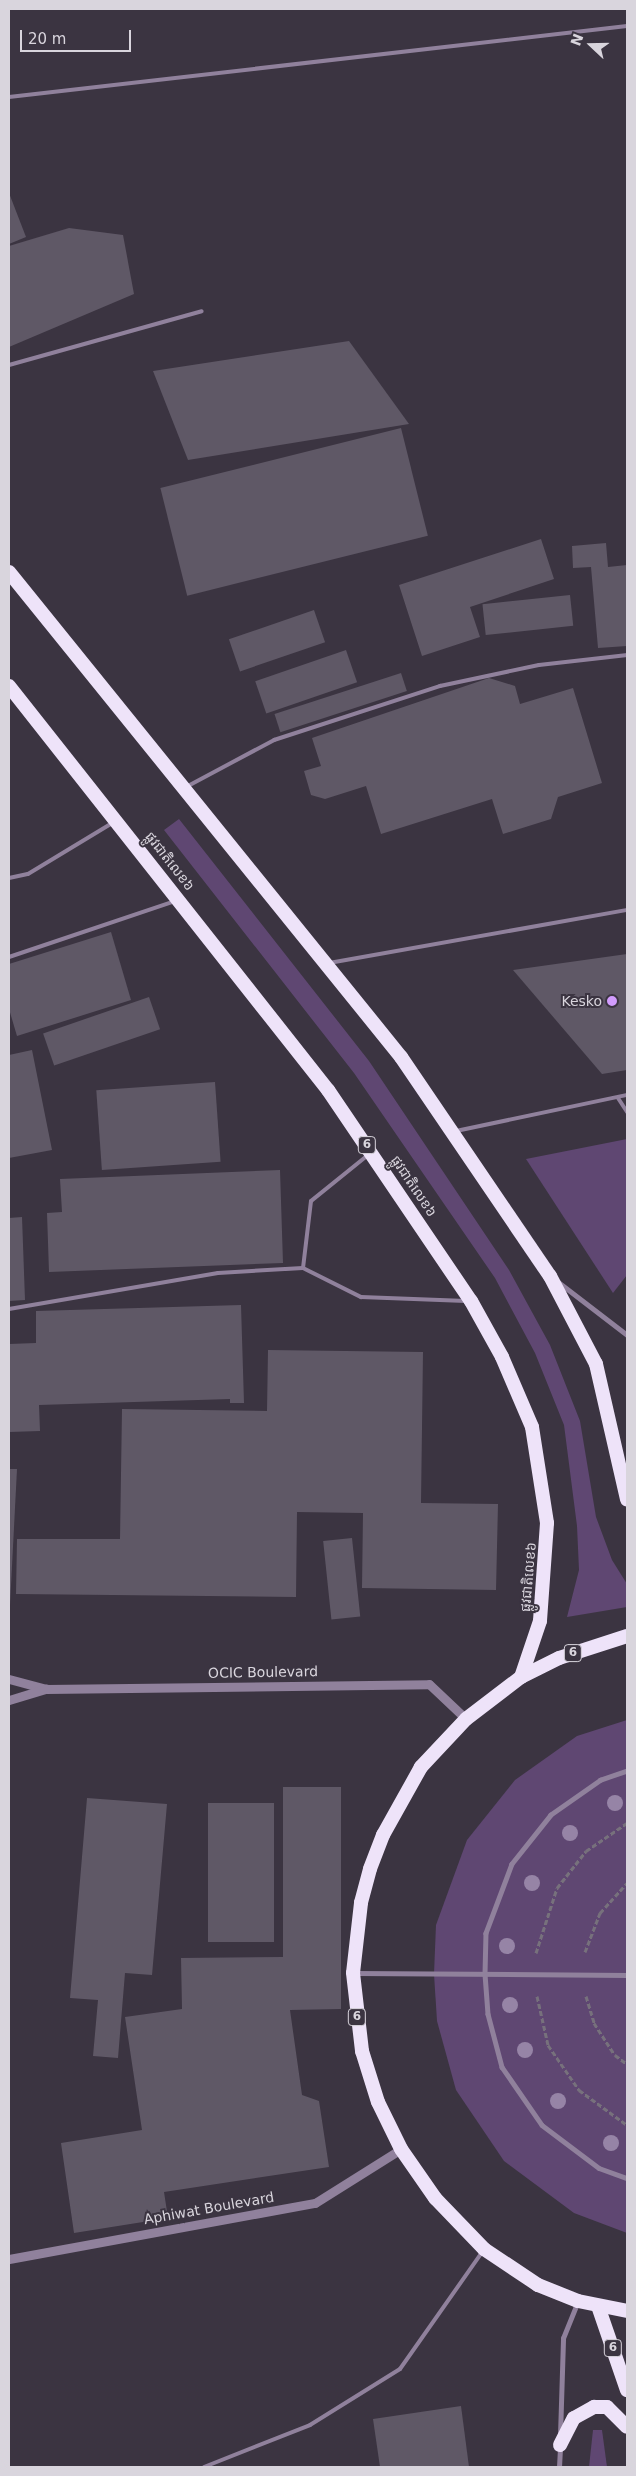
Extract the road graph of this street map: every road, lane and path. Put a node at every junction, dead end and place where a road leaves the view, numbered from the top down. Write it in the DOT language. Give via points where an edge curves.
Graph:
graph roads {
  1 [pos="627,26"];
  2 [pos="9,97"];
  3 [pos="202,311"];
  4 [pos="9,365"];
  5 [pos="9,572"];
  6 [pos="627,655"];
  7 [pos="9,686"];
  8 [pos="184,788"];
  9 [pos="117,820"];
  10 [pos="9,878"];
  11 [pos="180,899"];
  12 [pos="627,910"];
  13 [pos="9,957"];
  14 [pos="326,963"];
  15 [pos="627,1095"];
  16 [pos="618,1098"];
  17 [pos="627,1112"];
  18 [pos="452,1132"];
  19 [pos="372,1152"];
  20 [pos="303,1268"];
  21 [pos="550,1276"];
  22 [pos="471,1301"];
  23 [pos="9,1309"];
  24 [pos="627,1335"];
  25 [pos="627,1499"];
  26 [pos="627,1636"];
  27 [pos="521,1677"];
  28 [pos="9,1679"];
  29 [pos="46,1689"];
  30 [pos="9,1700"];
  31 [pos="466,1720"];
  32 [pos="627,1771"];
  33 [pos="627,1823"];
  34 [pos="627,1883"];
  35 [pos="353,1973"];
  36 [pos="485,1974"];
  37 [pos="535,1974"];
  38 [pos="585,1974"];
  39 [pos="627,1975"];
  40 [pos="627,2064"];
  41 [pos="627,2125"];
  42 [pos="401,2149"];
  43 [pos="627,2178"];
  44 [pos="484,2249"];
  45 [pos="9,2259"];
  46 [pos="578,2301"];
  47 [pos="598,2306"];
  48 [pos="627,2311"];
  49 [pos="627,2390"];
  50 [pos="627,2427"];
  51 [pos="560,2444"];
  52 [pos="204,2467"];
  53 [pos="559,2467"];
  1 -- 2 [label="lane"];
  3 -- 4 [label="lane"];
  5 -- 8 [label="highway"];
  6 -- 8 [label="lane" via="539,665 440,686 274,740"];
  7 -- 9 [label="highway, ផ្លូវជាតិលេខ៦ / 6"];
  8 -- 14 [label="highway"];
  9 -- 10 [label="lane" via="28,874"];
  9 -- 11 [label="highway, ផ្លូវជាតិលេខ៦ / 6"];
  11 -- 13 [label="lane"];
  11 -- 19 [label="highway, ផ្លូវជាតិលេខ៦ / 6"];
  12 -- 14 [label="lane"];
  14 -- 18 [label="highway" via="401,1057"];
  15 -- 16 [label="lane"];
  16 -- 17 [label="lane"];
  16 -- 18 [label="lane"];
  18 -- 21 [label="highway"];
  19 -- 20 [label="lane" via="311,1201"];
  19 -- 22 [label="highway, ផ្លូវជាតិលេខ៦ / 6"];
  20 -- 22 [label="lane" via="361,1297"];
  20 -- 23 [label="lane" via="218,1273"];
  21 -- 24 [label="street"];
  21 -- 25 [label="highway" via="596,1364"];
  22 -- 27 [label="highway, ផ្លូវជាតិលេខ៦ / 6" via="517,1392 542,1470 548,1551 544,1597"];
  26 -- 27 [label="highway, 6" via="559,1658"];
  27 -- 31 [label="highway, 6"];
  28 -- 29 [label="street, OCIC Boulevard"];
  29 -- 30 [label="street, OCIC Boulevard"];
  29 -- 31 [label="street, OCIC Boulevard" via="429,1684"];
  31 -- 35 [label="highway, 6" via="421,1767 382,1835 361,1903"];
  32 -- 36 [label="street" via="601,1780 551,1815 512,1864 486,1933"];
  33 -- 37 [label="path" via="586,1851 557,1888 536,1942"];
  34 -- 38 [label="path" via="600,1913 585,1952"];
  35 -- 36 [label="street"];
  35 -- 42 [label="highway, 6" via="369,2077"];
  36 -- 37 [label="street"];
  36 -- 43 [label="street" via="488,2014 502,2067 542,2125 599,2168"];
  37 -- 38 [label="street"];
  37 -- 41 [label="path" via="548,2045 579,2090"];
  38 -- 39 [label="street"];
  38 -- 40 [label="path" via="594,2023"];
  42 -- 44 [label="highway, 6" via="435,2198"];
  42 -- 45 [label="street, Aphiwat Boulevard" via="315,2203"];
  44 -- 46 [label="highway, 6" via="538,2285"];
  44 -- 52 [label="lane" via="400,2369 310,2425"];
  46 -- 47 [label="highway, 6"];
  46 -- 51 [label="street" via="563,2338"];
  47 -- 48 [label="highway, 6"];
  47 -- 49 [label="highway, 6"];
  50 -- 51 [label="highway" via="607,2407 594,2407 574,2418"];
  51 -- 53 [label="street"];
}
